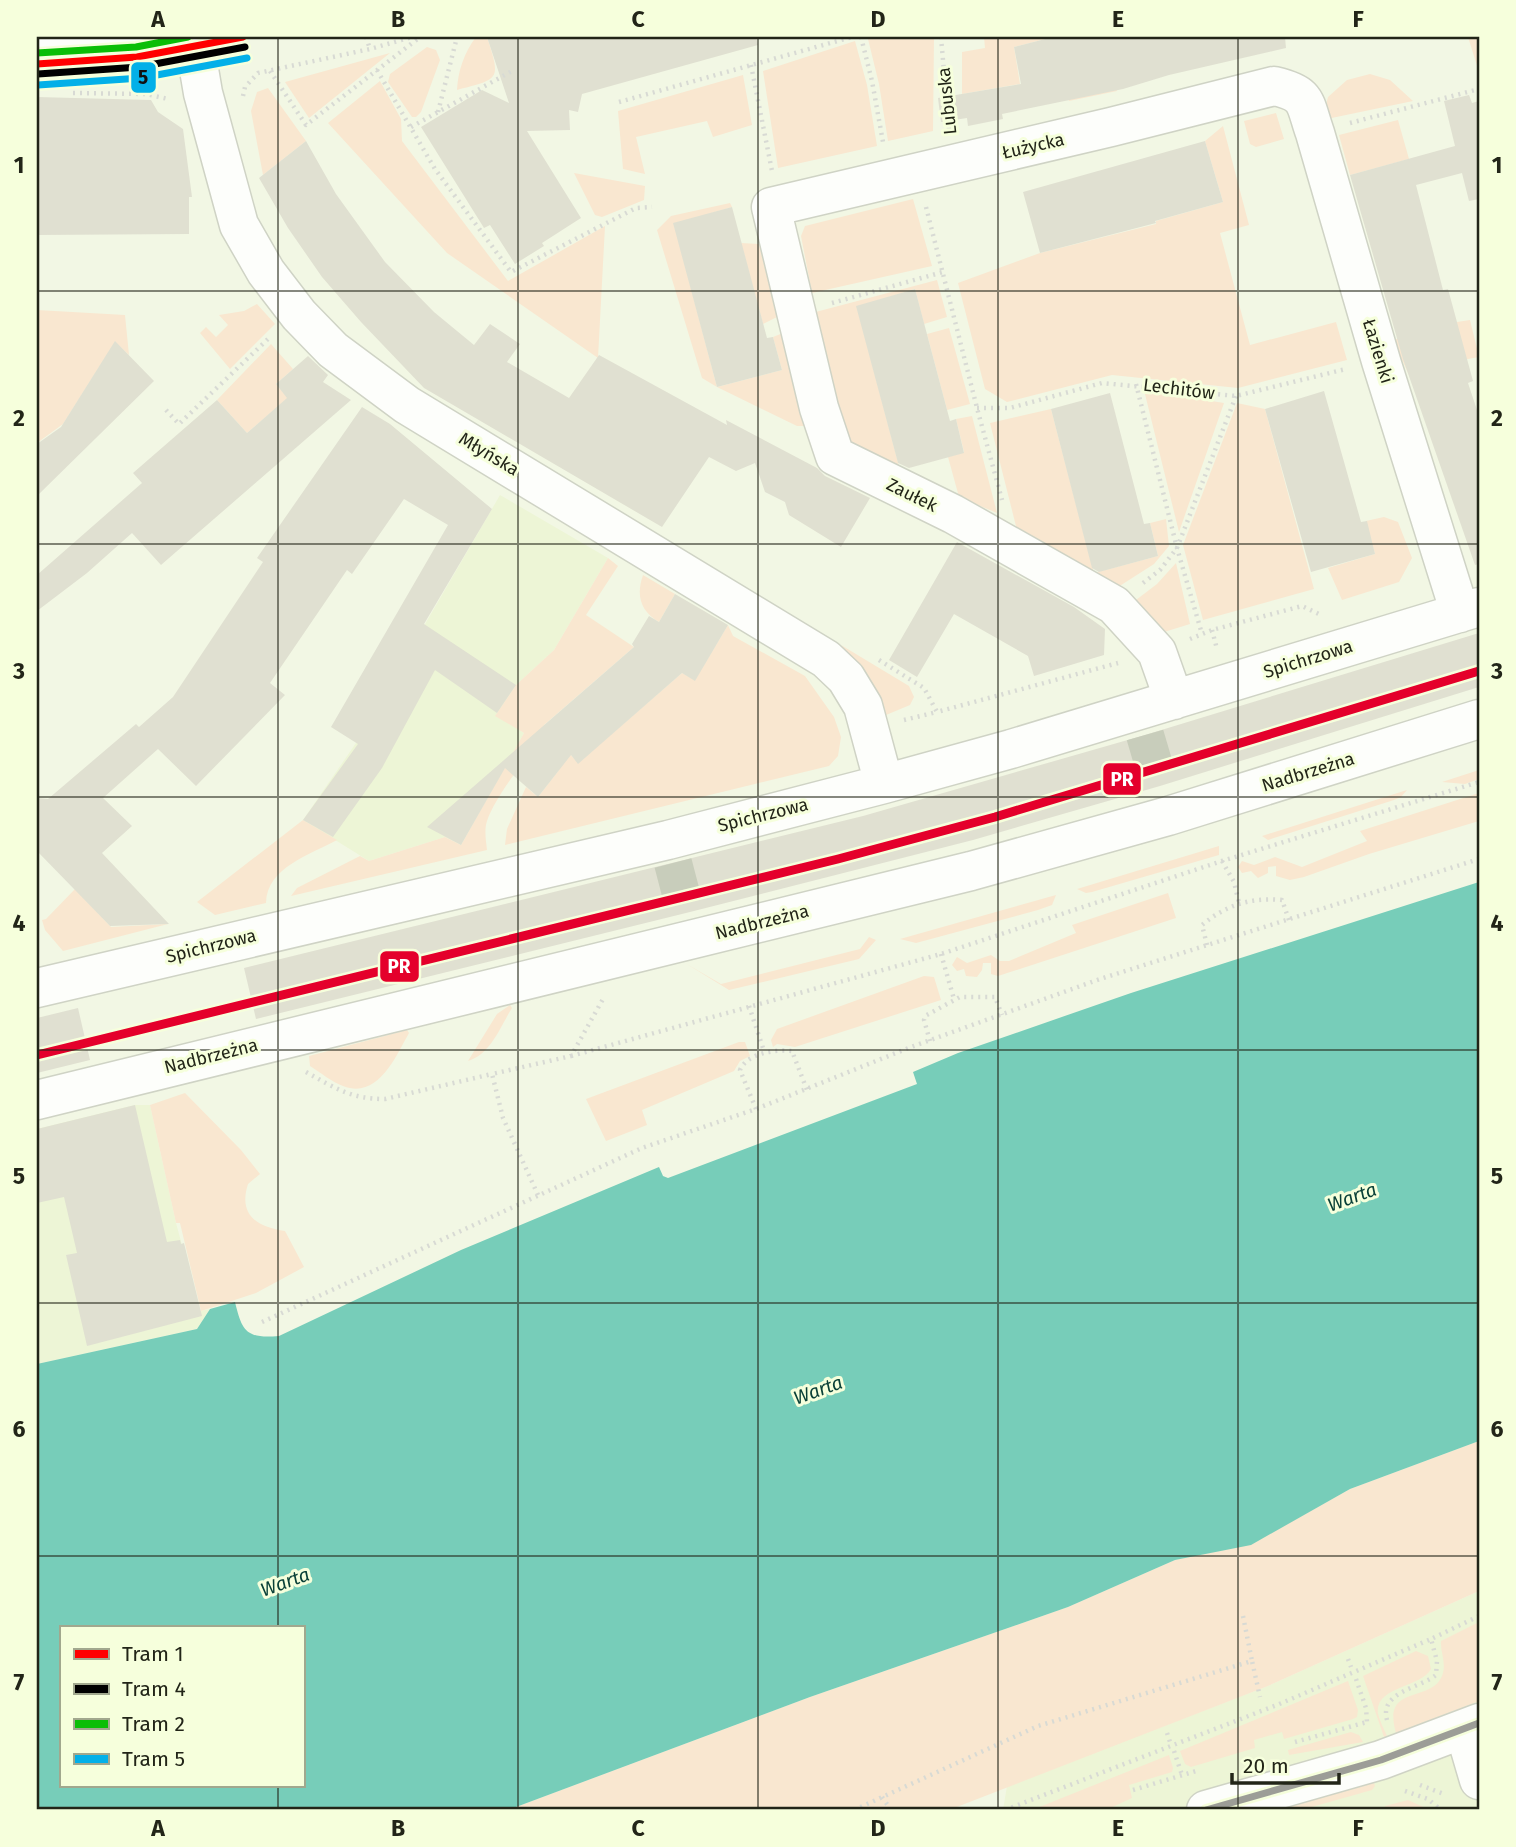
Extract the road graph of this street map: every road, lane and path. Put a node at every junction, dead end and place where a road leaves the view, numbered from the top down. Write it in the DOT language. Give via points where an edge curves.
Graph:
graph roads {
  1 [pos="366,37"];
  2 [pos="412,37"];
  3 [pos="420,37"];
  4 [pos="457,37"];
  5 [pos="852,37"];
  6 [pos="861,37"];
  7 [pos="941,37"];
  8 [pos="202,38"];
  9 [pos="37,55"];
  10 [pos="751,65"];
  11 [pos="269,70"];
  12 [pos="377,70"];
  13 [pos="512,71"];
  14 [pos="1479,89"];
  15 [pos="1295,91"];
  16 [pos="619,102"];
  17 [pos="438,113"];
  18 [pos="411,127"];
  19 [pos="1315,133"];
  20 [pos="884,149"];
  21 [pos="956,164"];
  22 [pos="918,173"];
  23 [pos="775,206"];
  24 [pos="652,207"];
  25 [pos="943,272"];
  26 [pos="796,313"];
  27 [pos="272,334"];
  28 [pos="1381,361"];
  29 [pos="1136,384"];
  30 [pos="1236,396"];
  31 [pos="977,408"];
  32 [pos="166,410"];
  33 [pos="1177,548"];
  34 [pos="1017,551"];
  35 [pos="1114,605"];
  36 [pos="1469,610"];
  37 [pos="1332,611"];
  38 [pos="1202,634"];
  39 [pos="869,652"];
  40 [pos="1157,652"];
  41 [pos="1174,700"];
  42 [pos="1479,719"];
  43 [pos="1479,782"];
  44 [pos="884,784"];
  45 [pos="1479,859"];
  46 [pos="1222,861"];
  47 [pos="1239,903"];
  48 [pos="1289,919"];
  49 [pos="1207,945"];
  50 [pos="941,954"];
  51 [pos="628,955"];
  52 [pos="40,977"];
  53 [pos="954,999"];
  54 [pos="749,1006"];
  55 [pos="1002,1015"];
  56 [pos="930,1041"];
  57 [pos="262,1044"];
  58 [pos="764,1051"];
  59 [pos="571,1056"];
  60 [pos="492,1074"];
  61 [pos="807,1090"];
  62 [pos="37,1100"];
  63 [pos="757,1109"];
  64 [pos="538,1195"];
  65 [pos="262,1322"];
  66 [pos="1243,1616"];
  67 [pos="1431,1639"];
  68 [pos="1348,1659"];
  69 [pos="1252,1661"];
  70 [pos="1351,1667"];
  71 [pos="1356,1679"];
  72 [pos="1260,1697"];
  73 [pos="1471,1726"];
  74 [pos="1370,1731"];
  75 [pos="1167,1733"];
  76 [pos="1170,1742"];
  77 [pos="1174,1752"];
  78 [pos="1182,1775"];
  79 [pos="1479,1780"];
  80 [pos="882,1797"];
  81 [pos="855,1810"];
  82 [pos="891,1810"];
  83 [pos="1005,1810"];
  84 [pos="1206,1810"];
  1 -- 2 [label="path" via="370,49"];
  3 -- 12 [label="path"];
  4 -- 17 [label="path"];
  5 -- 10 [label="path"];
  6 -- 20 [label="path"];
  7 -- 21 [label="path, Lubuska"];
  8 -- 9 [label="street"];
  8 -- 44 [label="street, Młyńska" via="203,93 239,225 265,272 299,315 333,350 407,405 825,659 846,678 863,706"];
  10 -- 16 [label="path"];
  10 -- 23 [label="path"];
  11 -- 12 [label="path" via="306,125"];
  12 -- 18 [label="path"];
  13 -- 17 [label="path"];
  14 -- 19 [label="path"];
  15 -- 19 [label="street, Łazienki" via="1303,98"];
  15 -- 21 [label="street, Łużycka" via="1274,86"];
  17 -- 18 [label="path"];
  18 -- 24 [label="path" via="435,169 511,272 636,208"];
  19 -- 28 [label="street, Łazienki"];
  21 -- 22 [label="street, Łużycka"];
  22 -- 23 [label="street, Łużycka"];
  22 -- 25 [label="path"];
  23 -- 26 [label="street, Zaułek"];
  25 -- 26 [label="path"];
  25 -- 31 [label="path"];
  26 -- 34 [label="street, Zaułek" via="835,456"];
  27 -- 32 [label="path" via="179,424"];
  28 -- 30 [label="path, Lechitów"];
  28 -- 36 [label="street, Łazienki"];
  29 -- 30 [label="path, Lechitów"];
  29 -- 31 [label="path, Lechitów" via="1102,383 1010,408"];
  29 -- 33 [label="path"];
  30 -- 33 [label="path"];
  31 -- 34 [label="path"];
  33 -- 35 [label="path" via="1160,570"];
  33 -- 38 [label="path"];
  34 -- 35 [label="street, Zaułek"];
  35 -- 40 [label="street, Zaułek"];
  36 -- 41 [label="street, Spichrzowa"];
  37 -- 38 [label="path" via="1320,615 1302,606"];
  38 -- 40 [label="path"];
  39 -- 40 [label="path" via="924,688 937,712"];
  40 -- 41 [label="street, Zaułek"];
  41 -- 44 [label="street, Spichrzowa" via="1141,723"];
  42 -- 51 [label="street, Nadbrzeżna" via="1164,801 971,871 689,926"];
  43 -- 46 [label="path"];
  44 -- 52 [label="street, Spichrzowa" via="671,851"];
  45 -- 48 [label="path"];
  46 -- 47 [label="path"];
  46 -- 50 [label="path"];
  47 -- 48 [label="path" via="1282,900"];
  47 -- 49 [label="path" via="1202,925"];
  48 -- 49 [label="path"];
  49 -- 55 [label="path"];
  50 -- 53 [label="path"];
  50 -- 54 [label="path"];
  51 -- 57 [label="street, Nadbrzeżna"];
  51 -- 59 [label="path"];
  53 -- 55 [label="path" via="993,996"];
  53 -- 56 [label="path" via="925,1016"];
  54 -- 58 [label="path"];
  54 -- 59 [label="path"];
  55 -- 56 [label="path"];
  56 -- 61 [label="path"];
  57 -- 60 [label="path" via="356,1097 385,1099"];
  57 -- 62 [label="street, Nadbrzeżna"];
  58 -- 61 [label="path" via="792,1051"];
  58 -- 63 [label="path" via="740,1070"];
  59 -- 60 [label="path"];
  60 -- 64 [label="path" via="503,1118"];
  61 -- 63 [label="path"];
  63 -- 64 [label="path" via="642,1148"];
  64 -- 65 [label="path"];
  66 -- 69 [label="path"];
  67 -- 83 [label="path" via="1254,1714"];
  68 -- 70 [label="path"];
  69 -- 72 [label="path"];
  69 -- 80 [label="path" via="1038,1727"];
  71 -- 74 [label="path"];
  73 -- 79 [label="street"];
  73 -- 84 [label="street" via="1381,1760"];
  75 -- 76 [label="path"];
  77 -- 78 [label="path"];
  80 -- 81 [label="path"];
  80 -- 82 [label="path"];
}
